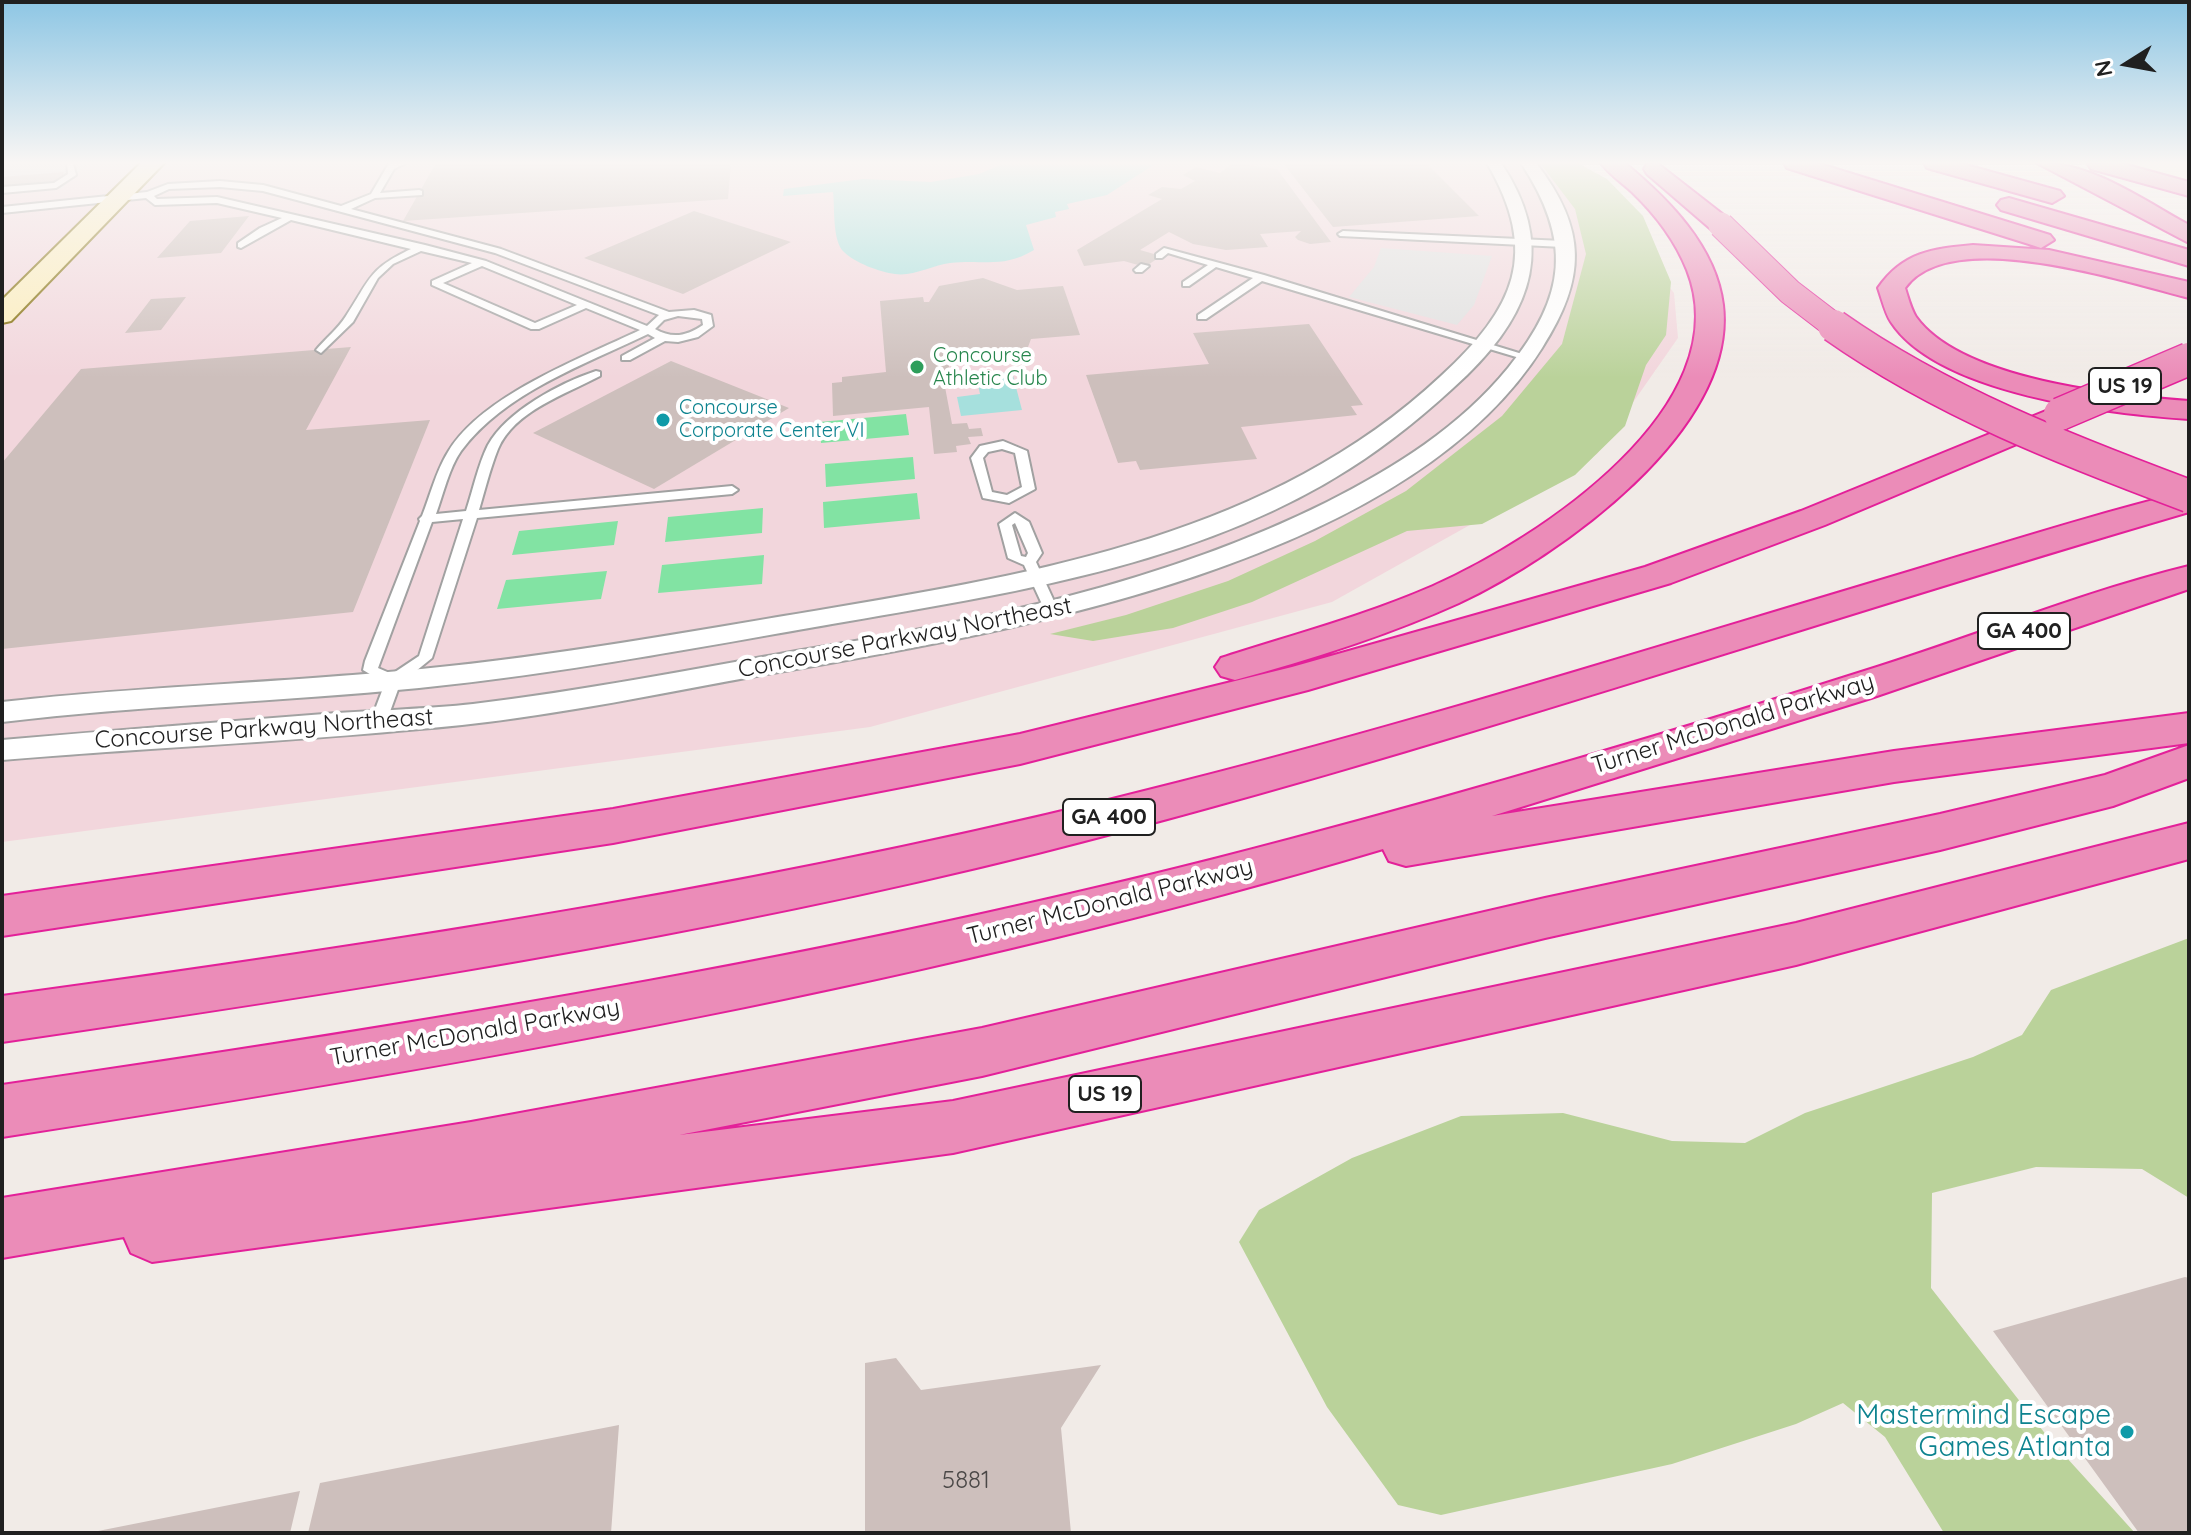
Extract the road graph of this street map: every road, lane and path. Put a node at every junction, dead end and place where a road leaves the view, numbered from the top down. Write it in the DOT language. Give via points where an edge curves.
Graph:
graph roads {
  1 [pos="82,235"];
  2 [pos="256,235"];
  3 [pos="365,235"];
  4 [pos="436,235"];
  5 [pos="1362,235"];
  6 [pos="1523,235"];
  7 [pos="1561,235"];
  8 [pos="1682,235"];
  9 [pos="1731,235"];
  10 [pos="2028,235"];
  11 [pos="2109,235"];
  12 [pos="445,237"];
  13 [pos="1524,240"];
  14 [pos="1563,244"];
  15 [pos="241,245"];
  16 [pos="419,249"];
  17 [pos="505,253"];
  18 [pos="1159,256"];
  19 [pos="2189,258"];
  20 [pos="483,263"];
  21 [pos="1215,264"];
  22 [pos="1261,277"];
  23 [pos="1186,284"];
  24 [pos="2189,284"];
  25 [pos="2189,290"];
  26 [pos="1374,298"];
  27 [pos="587,304"];
  28 [pos="1362,307"];
  29 [pos="2,315"];
  30 [pos="668,315"];
  31 [pos="1202,317"];
  32 [pos="649,330"];
  33 [pos="662,338"];
  34 [pos="1486,344"];
  35 [pos="321,350"];
  36 [pos="1527,357"];
  37 [pos="626,358"];
  38 [pos="2189,359"];
  39 [pos="571,370"];
  40 [pos="2189,410"];
  41 [pos="732,490"];
  42 [pos="1009,499"];
  43 [pos="2189,499"];
  44 [pos="470,515"];
  45 [pos="425,519"];
  46 [pos="1032,570"];
  47 [pos="2189,577"];
  48 [pos="1052,612"];
  49 [pos="393,681"];
  50 [pos="2,712"];
  51 [pos="379,720"];
  52 [pos="2189,728"];
  53 [pos="2,750"];
  54 [pos="2189,761"];
  55 [pos="2189,841"];
  56 [pos="1214,878"];
  57 [pos="2,916"];
  58 [pos="2,1019"];
  59 [pos="2,1111"];
  60 [pos="2,1228"];
  61 [pos="2,1242"];
  1 -- 29 [label="main road"];
  2 -- 15 [label="lane"];
  3 -- 16 [label="lane"];
  4 -- 12 [label="lane"];
  5 -- 13 [label="lane"];
  6 -- 13 [label="street, Concourse Parkway Northeast"];
  7 -- 14 [label="street, Concourse Parkway Northeast"];
  8 -- 57 [label="highway" via="1706,282 1710,309 1702,367 1683,407 1601,497 1539,543 1473,581 1360,626 1212,675 971,731"];
  9 -- 43 [label="highway, bridge" via="1804,302 1865,347 2004,422"];
  10 -- 24 [label="highway"];
  11 -- 19 [label="highway"];
  12 -- 16 [label="lane"];
  12 -- 17 [label="lane"];
  13 -- 14 [label="lane"];
  13 -- 34 [label="street, Concourse Parkway Northeast" via="1523,281"];
  14 -- 36 [label="street, Concourse Parkway Northeast" via="1564,287"];
  16 -- 20 [label="lane"];
  16 -- 35 [label="lane" via="374,276 349,320"];
  17 -- 20 [label="lane"];
  17 -- 30 [label="lane"];
  18 -- 21 [label="lane" via="1167,250"];
  20 -- 27 [label="lane"];
  20 -- 27 [label="lane" via="435,283 535,327"];
  21 -- 22 [label="lane"];
  21 -- 23 [label="lane"];
  22 -- 28 [label="lane"];
  22 -- 31 [label="lane"];
  25 -- 40 [label="highway" via="2064,260 1981,253 1913,265 1891,288 1902,321 1928,343 1987,372 2059,395"];
  26 -- 28 [label="lane"];
  27 -- 32 [label="lane"];
  28 -- 34 [label="lane"];
  30 -- 32 [label="lane"];
  30 -- 33 [label="lane" via="694,313 709,322 696,335"];
  32 -- 33 [label="lane"];
  32 -- 39 [label="lane"];
  33 -- 37 [label="lane"];
  34 -- 36 [label="lane"];
  34 -- 46 [label="street, Concourse Parkway Northeast" via="1397,428 1314,478 1169,540 1088,566"];
  36 -- 48 [label="street, Concourse Parkway Northeast" via="1439,445 1302,526 1183,574"];
  38 -- 57 [label="highway, US 19, bridge" via="1841,508 1658,575 1294,680 1020,749 598,828"];
  39 -- 44 [label="lane" via="592,376 503,429"];
  39 -- 45 [label="lane" via="495,408 469,431 453,453"];
  41 -- 44 [label="lane"];
  42 -- 42 [label="lane" via="1029,489 1021,451 1003,445 984,449 977,458 987,495"];
  42 -- 46 [label="lane" via="1035,553"];
  43 -- 58 [label="highway, GA 400" via="1312,762 1022,838 608,926"];
  44 -- 45 [label="lane"];
  44 -- 49 [label="lane" via="425,658"];
  45 -- 49 [label="lane" via="370,670"];
  46 -- 48 [label="lane"];
  46 -- 49 [label="street, Concourse Parkway Northeast" via="964,595 572,659"];
  47 -- 56 [label="highway, Turner McDonald Parkway / GA 400" via="1845,691"];
  48 -- 51 [label="street, Concourse Parkway Northeast" via="923,640 568,699"];
  49 -- 50 [label="street, Concourse Parkway Northeast"];
  49 -- 51 [label="lane"];
  51 -- 53 [label="street, Concourse Parkway Northeast"];
  52 -- 56 [label="highway" via="1932,760"];
  54 -- 60 [label="highway" via="2113,790 982,1052 471,1149"];
  55 -- 61 [label="highway, US 19" via="1796,944 953,1127 150,1232"];
  56 -- 59 [label="highway, Turner McDonald Parkway / GA 400" via="749,983 253,1074"];
}
